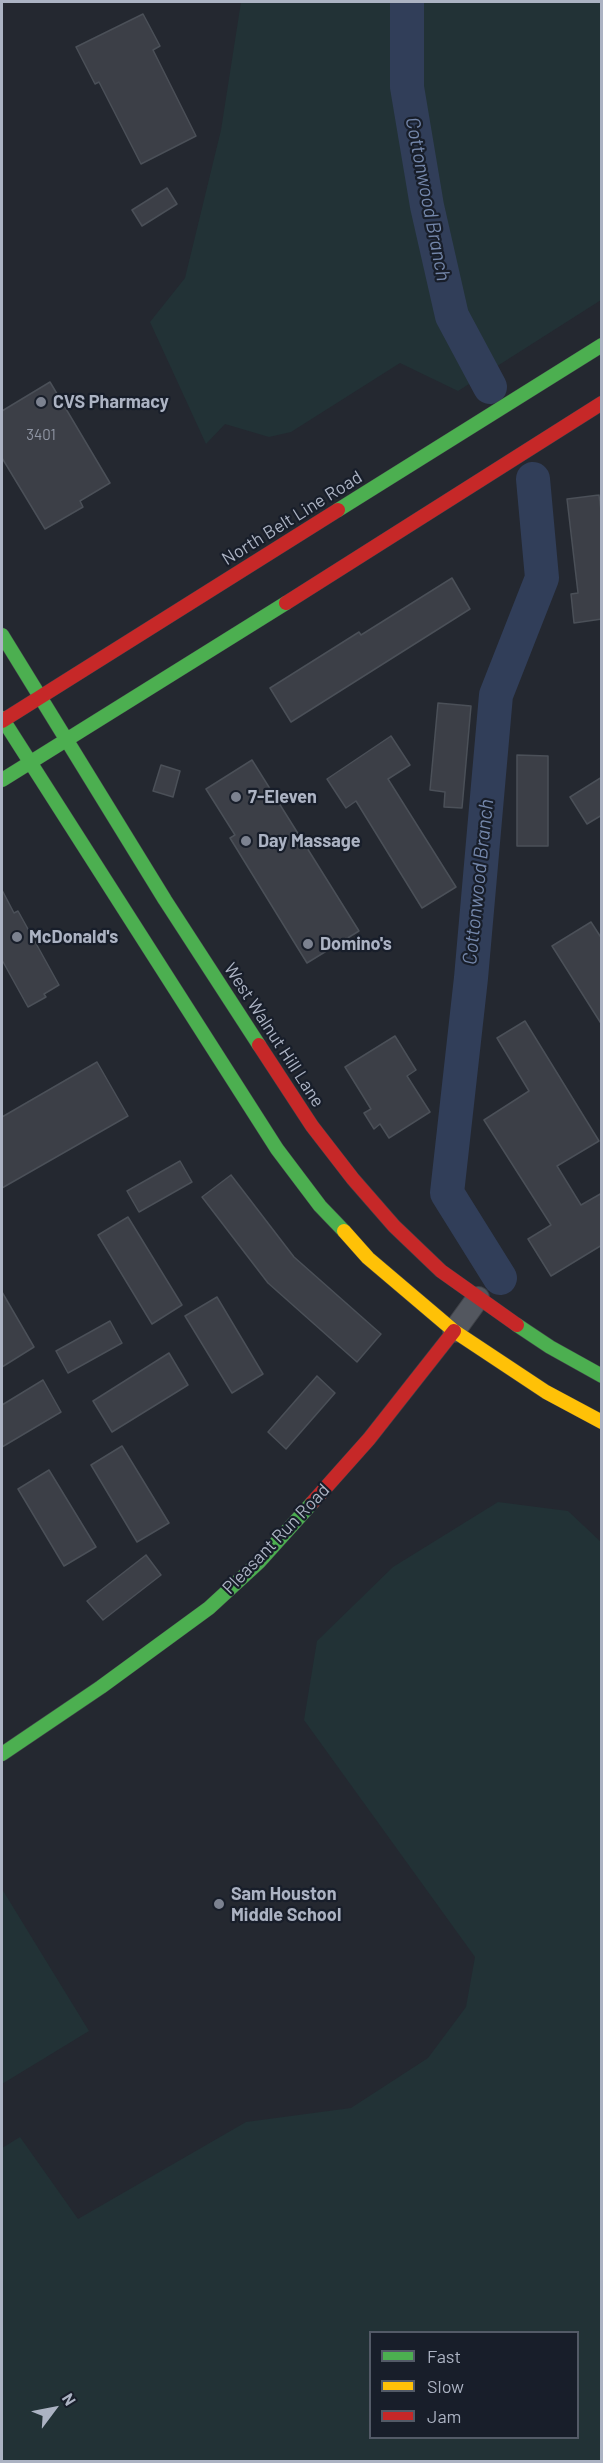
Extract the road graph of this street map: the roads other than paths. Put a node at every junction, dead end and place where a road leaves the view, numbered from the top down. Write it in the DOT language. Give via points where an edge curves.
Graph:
graph roads {
  1 [pos="602,345"];
  2 [pos="602,403"];
  3 [pos="2,634"];
  4 [pos="40,697"];
  5 [pos="2,720"];
  6 [pos="67,741"];
  7 [pos="30,763"];
  8 [pos="2,780"];
  9 [pos="478,1299"];
  10 [pos="454,1331"];
  11 [pos="602,1376"];
  12 [pos="602,1422"];
  13 [pos="2,1754"];
  1 -- 4 [label="main road, North Belt Line Road" via="442,451"];
  2 -- 6 [label="main road" via="462,484"];
  3 -- 4 [label="main road, West Walnut Hill Lane"];
  4 -- 5 [label="main road, North Belt Line Road"];
  4 -- 6 [label="main road, West Walnut Hill Lane"];
  5 -- 7 [label="main road"];
  6 -- 7 [label="main road"];
  6 -- 9 [label="main road, West Walnut Hill Lane" via="247,1034 312,1126 394,1226"];
  7 -- 8 [label="main road"];
  7 -- 10 [label="main road" via="221,1052 278,1149 320,1206 368,1258"];
  9 -- 10 [label="street, Pleasant Run Road"];
  9 -- 11 [label="main road, West Walnut Hill Lane"];
  10 -- 12 [label="main road" via="546,1392"];
  10 -- 13 [label="main road, Pleasant Run Road" via="369,1439 259,1562 208,1608"];
}
